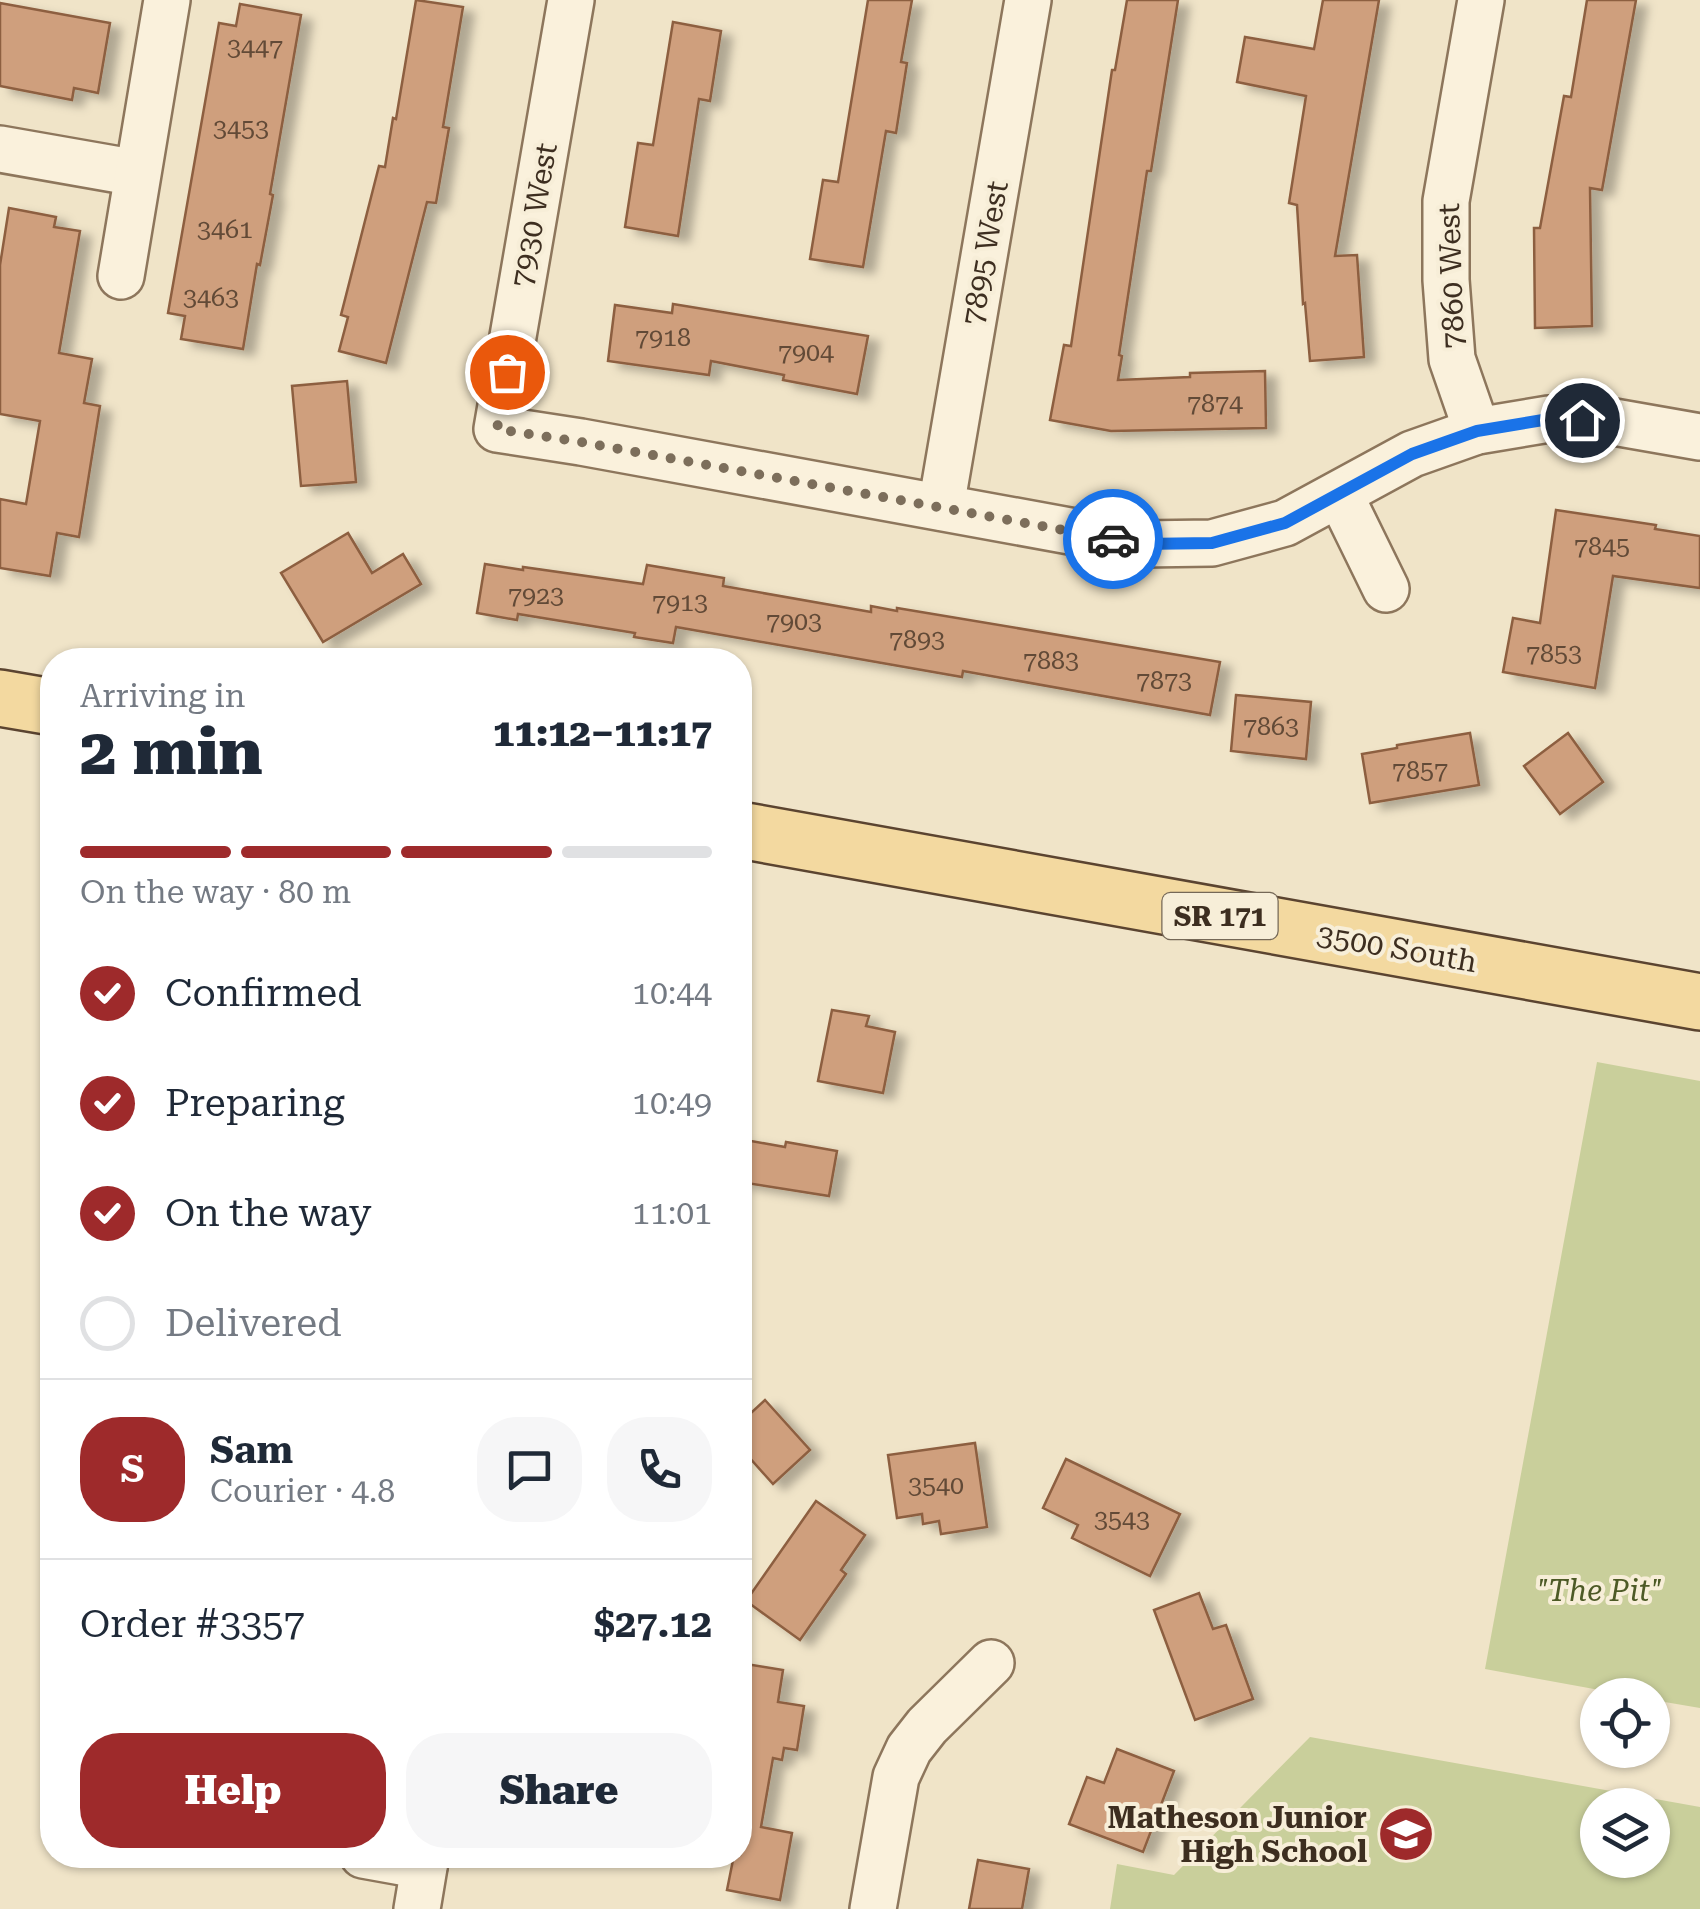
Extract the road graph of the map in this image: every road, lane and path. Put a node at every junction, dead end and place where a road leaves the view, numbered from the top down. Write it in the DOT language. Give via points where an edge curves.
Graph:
graph roads {
  1 [pos="167,0"];
  2 [pos="571,0"];
  3 [pos="1028,0"];
  4 [pos="1481,0"];
  5 [pos="0,149"];
  6 [pos="138,172"];
  7 [pos="121,276"];
  8 [pos="1477,431"];
  9 [pos="1700,438"];
  10 [pos="1340,495"];
  11 [pos="942,507"];
  12 [pos="1386,589"];
  13 [pos="0,698"];
  14 [pos="40,705"];
  15 [pos="752,832"];
  16 [pos="1700,1002"];
  17 [pos="991,1664"];
  18 [pos="398,1868"];
  19 [pos="422,1877"];
  20 [pos="873,1909"];
  1 -- 6 [label="street"];
  2 -- 11 [label="street, 7930 West" via="497,429"];
  3 -- 11 [label="street, 7895 West"];
  4 -- 8 [label="street, 7860 West" via="1446,201 1452,359"];
  5 -- 6 [label="street"];
  6 -- 7 [label="street"];
  8 -- 9 [label="street" via="1549,419 1614,422"];
  8 -- 10 [label="street" via="1412,454"];
  10 -- 11 [label="street" via="1285,523 1212,543 1141,544"];
  10 -- 12 [label="street"];
  13 -- 14 [label="main road"];
  15 -- 16 [label="main road, 3500 South / SR 171"];
  17 -- 20 [label="street" via="908,1749 896,1778"];
  18 -- 19 [label="street"];
}
